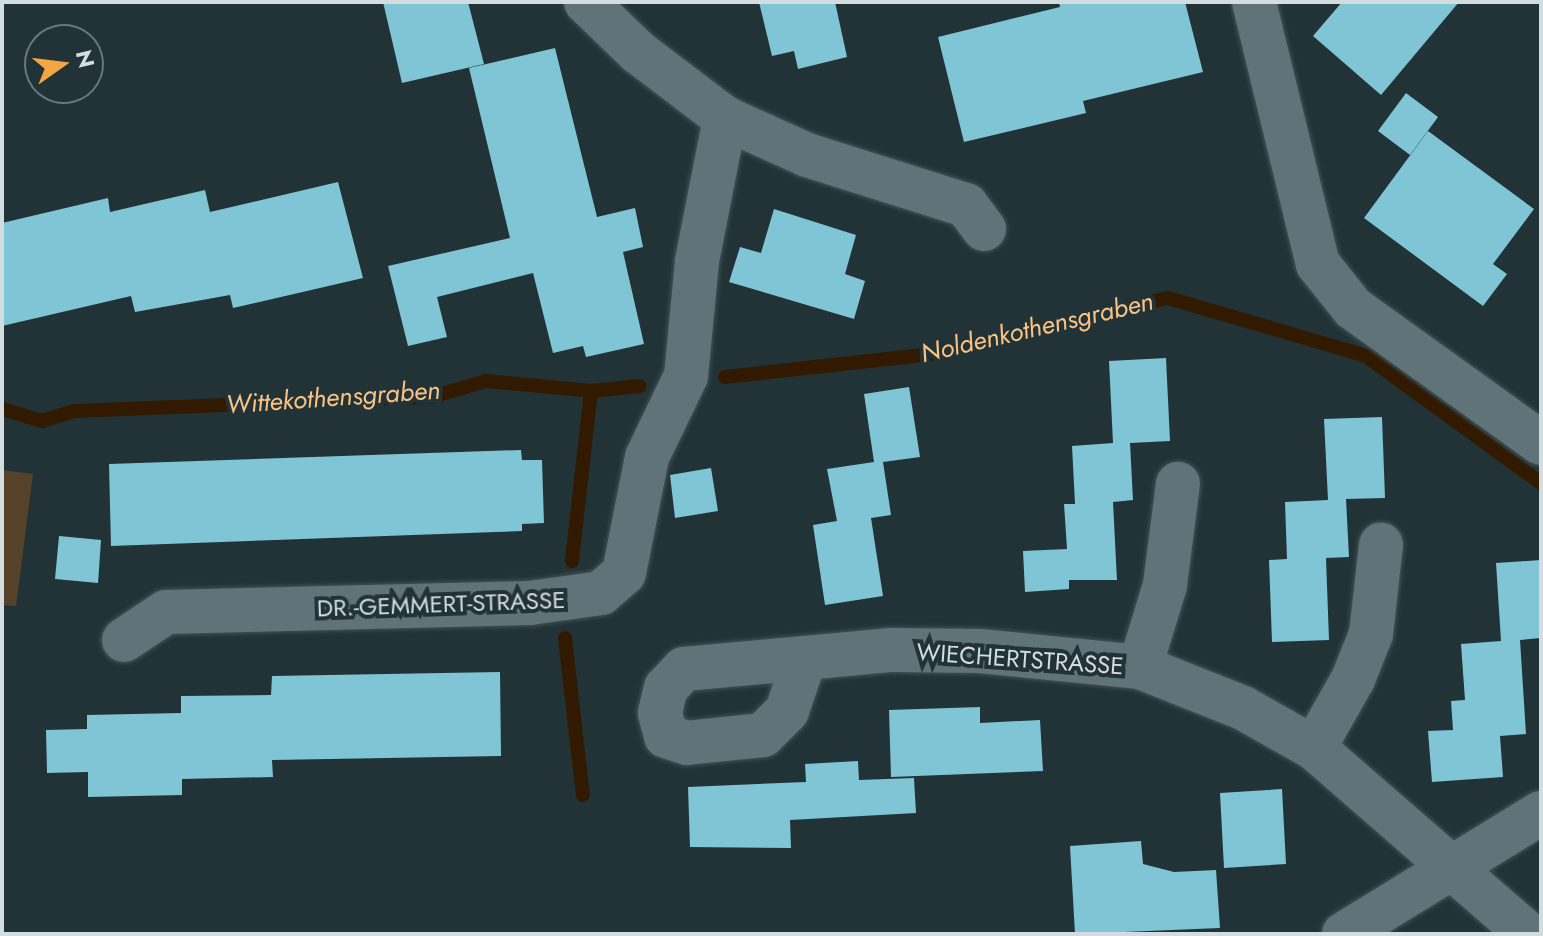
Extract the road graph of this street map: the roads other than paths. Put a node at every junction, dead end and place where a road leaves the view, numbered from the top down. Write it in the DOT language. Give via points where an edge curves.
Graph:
graph roads {
  1 [pos="586,2"];
  2 [pos="1254,2"];
  3 [pos="725,118"];
  4 [pos="984,229"];
  5 [pos="1541,443"];
  6 [pos="1178,484"];
  7 [pos="1381,545"];
  8 [pos="124,640"];
  9 [pos="805,658"];
  10 [pos="1140,667"];
  11 [pos="1314,748"];
  12 [pos="1541,813"];
  13 [pos="1448,868"];
  14 [pos="1344,934"];
  15 [pos="1528,934"];
  1 -- 3 [label="street" via="638,52"];
  2 -- 5 [label="street" via="1318,264 1353,308"];
  3 -- 4 [label="street" via="807,155 966,205"];
  3 -- 8 [label="street, DR.-GEMMERT-STRASSE" via="697,261 686,376 647,457 624,573 601,593 530,603 166,612"];
  6 -- 10 [label="street, WIECHERTSTRASSE" via="1165,585"];
  7 -- 11 [label="street" via="1371,634 1353,679"];
  9 -- 10 [label="street, WIECHERTSTRASSE" via="980,651"];
  10 -- 11 [label="street, WIECHERTSTRASSE" via="1243,708"];
  11 -- 13 [label="street, WIECHERTSTRASSE"];
  12 -- 13 [label="street"];
  13 -- 14 [label="street"];
  13 -- 15 [label="street, WIECHERTSTRASSE"];
}
